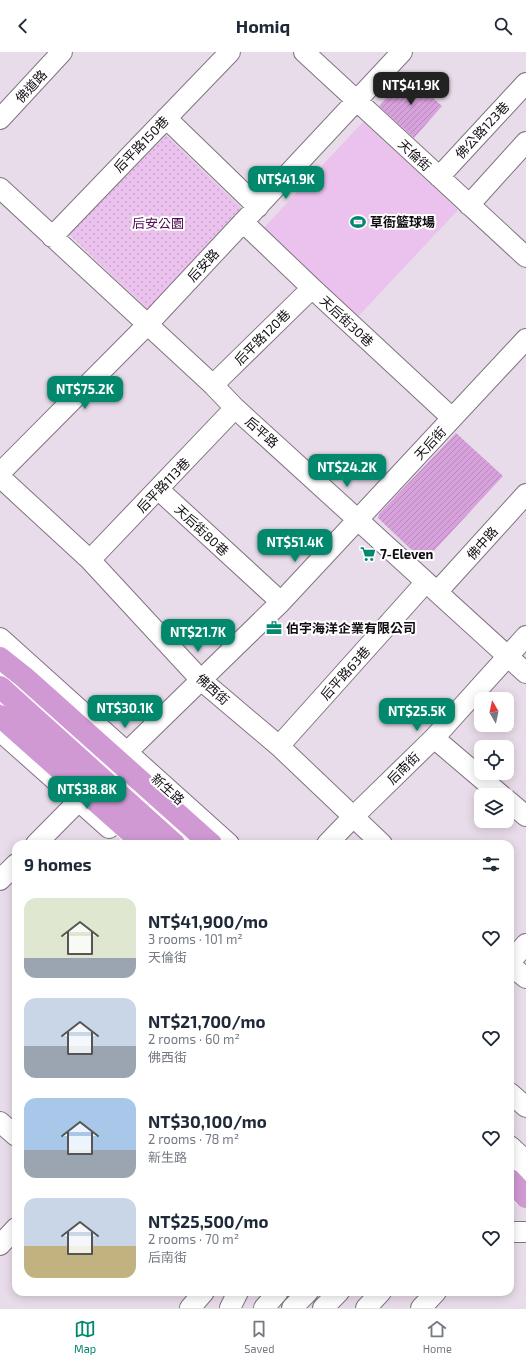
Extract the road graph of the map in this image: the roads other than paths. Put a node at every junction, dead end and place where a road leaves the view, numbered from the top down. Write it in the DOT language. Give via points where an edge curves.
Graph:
graph roads {
  1 [pos="62,52"];
  2 [pos="230,52"];
  3 [pos="304,52"];
  4 [pos="402,52"];
  5 [pos="526,83"];
  6 [pos="357,101"];
  7 [pos="166,118"];
  8 [pos="0,119"];
  9 [pos="526,142"];
  10 [pos="439,177"];
  11 [pos="0,188"];
  12 [pos="469,205"];
  13 [pos="258,207"];
  14 [pos="243,222"];
  15 [pos="52,237"];
  16 [pos="525,254"];
  17 [pos="312,288"];
  18 [pos="147,325"];
  19 [pos="526,339"];
  20 [pos="213,385"];
  21 [pos="235,408"];
  22 [pos="452,418"];
  23 [pos="0,473"];
  24 [pos="0,477"];
  25 [pos="159,490"];
  26 [pos="526,494"];
  27 [pos="358,519"];
  28 [pos="90,560"];
  29 [pos="432,587"];
  30 [pos="281,602"];
  31 [pos="526,636"];
  32 [pos="0,638"];
  33 [pos="508,656"];
  34 [pos="0,658"];
  35 [pos="0,672"];
  36 [pos="526,673"];
  37 [pos="201,680"];
  38 [pos="8,687"];
  39 [pos="0,702"];
  40 [pos="0,716"];
  41 [pos="0,731"];
  42 [pos="434,738"];
  43 [pos="279,746"];
  44 [pos="84,750"];
  45 [pos="127,752"];
  46 [pos="111,768"];
  47 [pos="95,784"];
  48 [pos="493,788"];
  49 [pos="78,800"];
  50 [pos="514,806"];
  51 [pos="526,816"];
  52 [pos="353,817"];
  53 [pos="110,828"];
  54 [pos="40,840"];
  55 [pos="124,840"];
  56 [pos="140,840"];
  57 [pos="155,840"];
  58 [pos="170,840"];
  59 [pos="190,840"];
  60 [pos="207,840"];
  61 [pos="225,840"];
  62 [pos="331,840"];
  63 [pos="378,840"];
  64 [pos="12,868"];
  65 [pos="0,880"];
  66 [pos="526,944"];
  67 [pos="514,958"];
  68 [pos="514,968"];
  69 [pos="526,978"];
  70 [pos="514,1096"];
  71 [pos="526,1107"];
  72 [pos="0,1122"];
  73 [pos="12,1132"];
  74 [pos="514,1150"];
  75 [pos="526,1161"];
  76 [pos="514,1167"];
  77 [pos="514,1174"];
  78 [pos="526,1176"];
  79 [pos="526,1180"];
  80 [pos="514,1184"];
  81 [pos="514,1196"];
  82 [pos="526,1197"];
  83 [pos="12,1232"];
  84 [pos="514,1232"];
  85 [pos="526,1232"];
  86 [pos="0,1245"];
  87 [pos="236,1296"];
  88 [pos="274,1296"];
  89 [pos="304,1296"];
  90 [pos="335,1296"];
  91 [pos="377,1296"];
  92 [pos="432,1296"];
  93 [pos="230,1308"];
  94 [pos="264,1308"];
  95 [pos="292,1308"];
  96 [pos="323,1308"];
  97 [pos="366,1308"];
  98 [pos="421,1308"];
  1 -- 8 [label="street, 佛道路"];
  2 -- 7 [label="street, 后平路150巷"];
  3 -- 6 [label="street, 天倫街"];
  4 -- 6 [label="street, 后安路"];
  5 -- 10 [label="street, 佛公路123巷"];
  6 -- 10 [label="street, 天倫街"];
  6 -- 13 [label="street, 后安路"];
  7 -- 13 [label="street"];
  7 -- 15 [label="street, 后平路150巷"];
  9 -- 12 [label="street"];
  10 -- 12 [label="street, 天倫街"];
  11 -- 15 [label="street, 后平路"];
  12 -- 16 [label="street, 天倫街"];
  13 -- 14 [label="street, 后安路"];
  14 -- 17 [label="street, 天后街30巷"];
  14 -- 18 [label="street, 后安路"];
  15 -- 18 [label="street, 后平路"];
  17 -- 20 [label="street, 后平路120巷"];
  17 -- 22 [label="street, 天后街30巷"];
  18 -- 20 [label="street, 后平路"];
  18 -- 23 [label="street, 后安路"];
  19 -- 22 [label="street, 天后街"];
  20 -- 21 [label="street, 后平路"];
  21 -- 25 [label="street, 后平路113巷"];
  21 -- 27 [label="street, 后平路"];
  22 -- 27 [label="street, 天后街"];
  24 -- 28 [label="street, 佛西街"];
  25 -- 28 [label="street, 后平路113巷"];
  25 -- 30 [label="street, 天后街80巷"];
  26 -- 29 [label="street, 佛中路"];
  27 -- 29 [label="street, 后平路"];
  27 -- 30 [label="street, 天后街"];
  28 -- 37 [label="street, 佛西街"];
  29 -- 33 [label="street, 后平路"];
  29 -- 43 [label="street, 后平路63巷"];
  30 -- 37 [label="street, 天后街"];
  31 -- 33 [label="street, 后南街"];
  32 -- 45 [label="street, 新生路"];
  33 -- 36 [label="street, 后平路"];
  33 -- 42 [label="street, 后南街"];
  34 -- 60 [label="highway, bridge"];
  35 -- 38 [label="street, 新生路"];
  37 -- 43 [label="street, 佛西街"];
  37 -- 45 [label="street, 天后街"];
  38 -- 39 [label="street"];
  38 -- 44 [label="street, 新生路"];
  38 -- 58 [label="highway, bridge"];
  39 -- 57 [label="highway"];
  40 -- 56 [label="highway, bridge"];
  41 -- 49 [label="street, 新生路"];
  42 -- 48 [label="street"];
  42 -- 52 [label="street, 后南街"];
  43 -- 52 [label="street, 佛西街"];
  44 -- 46 [label="street, 新生路"];
  44 -- 47 [label="street, 新生路"];
  45 -- 46 [label="street, 天后街"];
  45 -- 61 [label="street, 新生路"];
  46 -- 47 [label="street, 天后街"];
  46 -- 59 [label="street, 新生路"];
  47 -- 49 [label="street, 天后街"];
  47 -- 53 [label="street, 新生路"];
  49 -- 53 [label="street, 新生路"];
  49 -- 54 [label="street, 天后街"];
  50 -- 51 [label="street"];
  52 -- 62 [label="street, 后南街"];
  52 -- 63 [label="street, 佛西街"];
  53 -- 55 [label="street, 新生路"];
  64 -- 65 [label="street"];
  66 -- 67 [label="street"];
  68 -- 69 [label="street"];
  70 -- 71 [label="street"];
  72 -- 73 [label="street"];
  74 -- 75 [label="street"];
  76 -- 79 [label="highway"];
  77 -- 78 [label="street"];
  80 -- 82 [label="highway, bridge"];
  81 -- 82 [label="street"];
  83 -- 86 [label="street"];
  84 -- 85 [label="street"];
  87 -- 93 [label="street"];
  88 -- 94 [label="street"];
  89 -- 95 [label="street"];
  90 -- 96 [label="street"];
  91 -- 97 [label="street"];
  92 -- 98 [label="street"];
}
